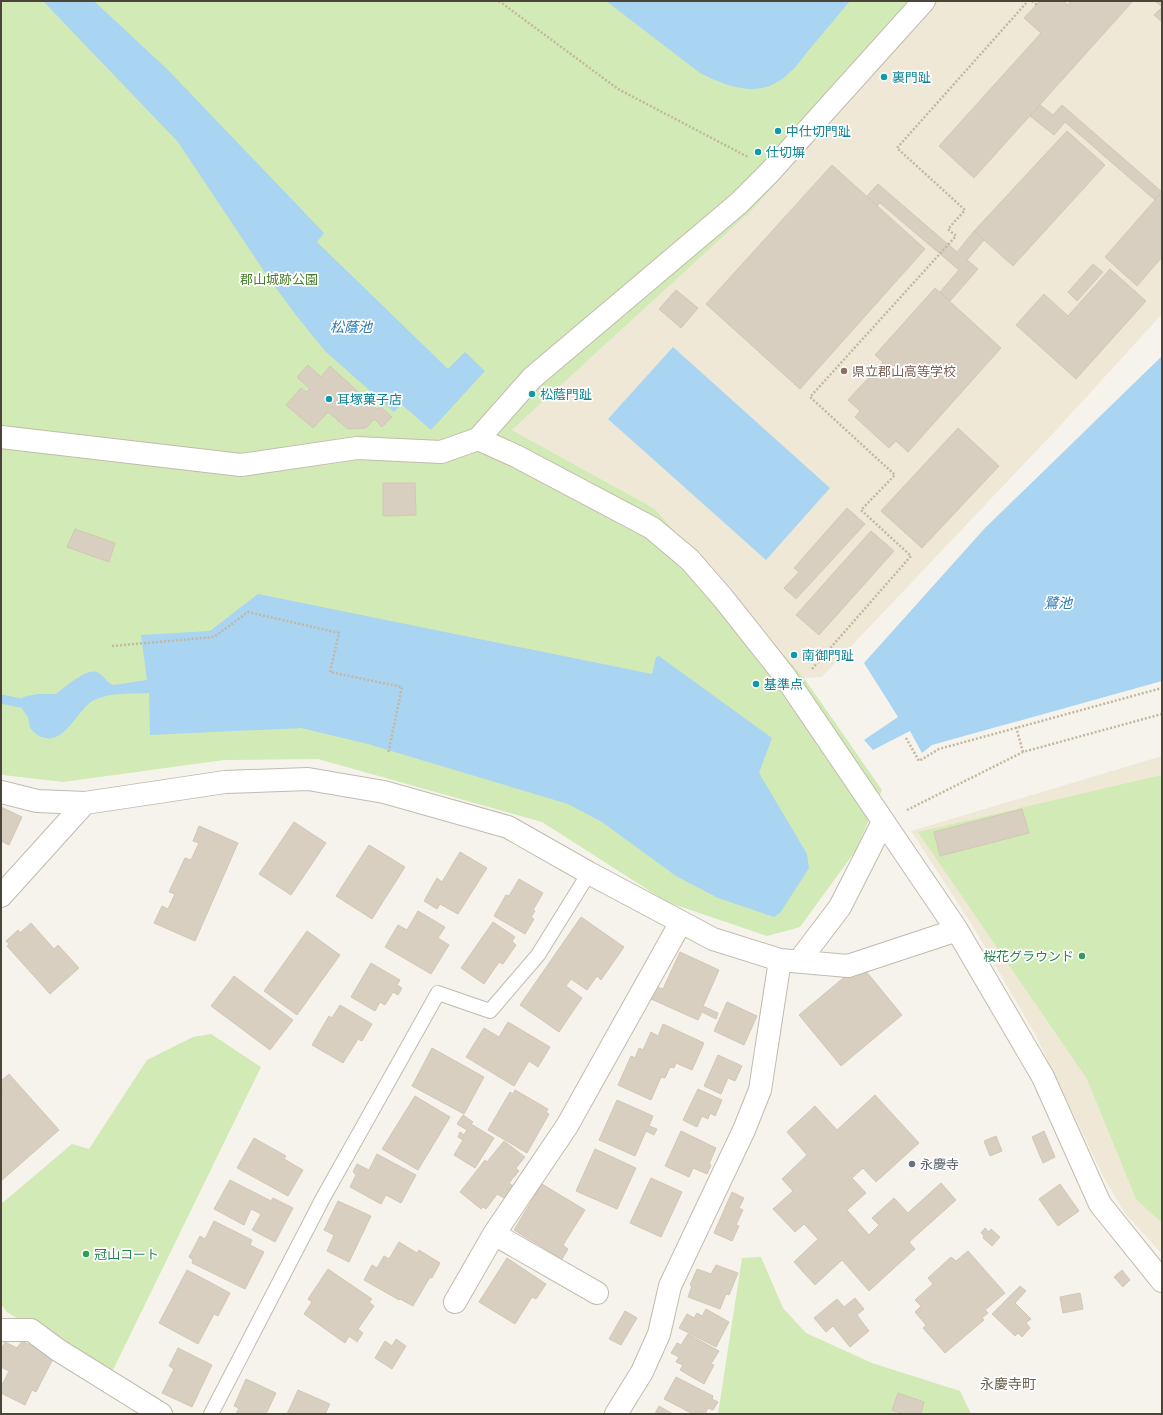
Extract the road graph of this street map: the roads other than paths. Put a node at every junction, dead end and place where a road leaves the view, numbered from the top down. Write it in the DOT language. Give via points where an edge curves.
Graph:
graph roads {
  1 [pos="924,1"];
  2 [pos="1,437"];
  3 [pos="478,439"];
  4 [pos="1,792"];
  5 [pos="85,803"];
  6 [pos="883,822"];
  7 [pos="589,873"];
  8 [pos="1,896"];
  9 [pos="681,922"];
  10 [pos="957,930"];
  11 [pos="790,961"];
  12 [pos="494,1234"];
  13 [pos="1162,1281"];
  14 [pos="597,1293"];
  15 [pos="455,1302"];
  16 [pos="1,1330"];
  17 [pos="161,1414"];
  18 [pos="211,1414"];
  19 [pos="616,1414"];
  1 -- 3 [label="street" via="739,203 532,378"];
  2 -- 3 [label="street" via="241,465 357,448 441,452"];
  3 -- 6 [label="street" via="516,456 652,528 690,560 784,675"];
  4 -- 5 [label="street" via="37,801"];
  5 -- 7 [label="street" via="225,782 308,779 384,792 508,827"];
  5 -- 8 [label="street"];
  6 -- 10 [label="street"];
  6 -- 11 [label="street" via="840,907"];
  7 -- 9 [label="street"];
  7 -- 18 [label="lane" via="538,955 490,1011 438,994 323,1198"];
  9 -- 11 [label="street" via="713,939"];
  9 -- 12 [label="street" via="567,1126"];
  10 -- 11 [label="street" via="848,966"];
  10 -- 13 [label="street" via="1043,1077 1100,1204"];
  11 -- 19 [label="street" via="760,1090 744,1130 670,1286 659,1334 642,1372"];
  12 -- 14 [label="street"];
  12 -- 15 [label="street"];
  16 -- 17 [label="street" via="31,1330 58,1350"];
}
